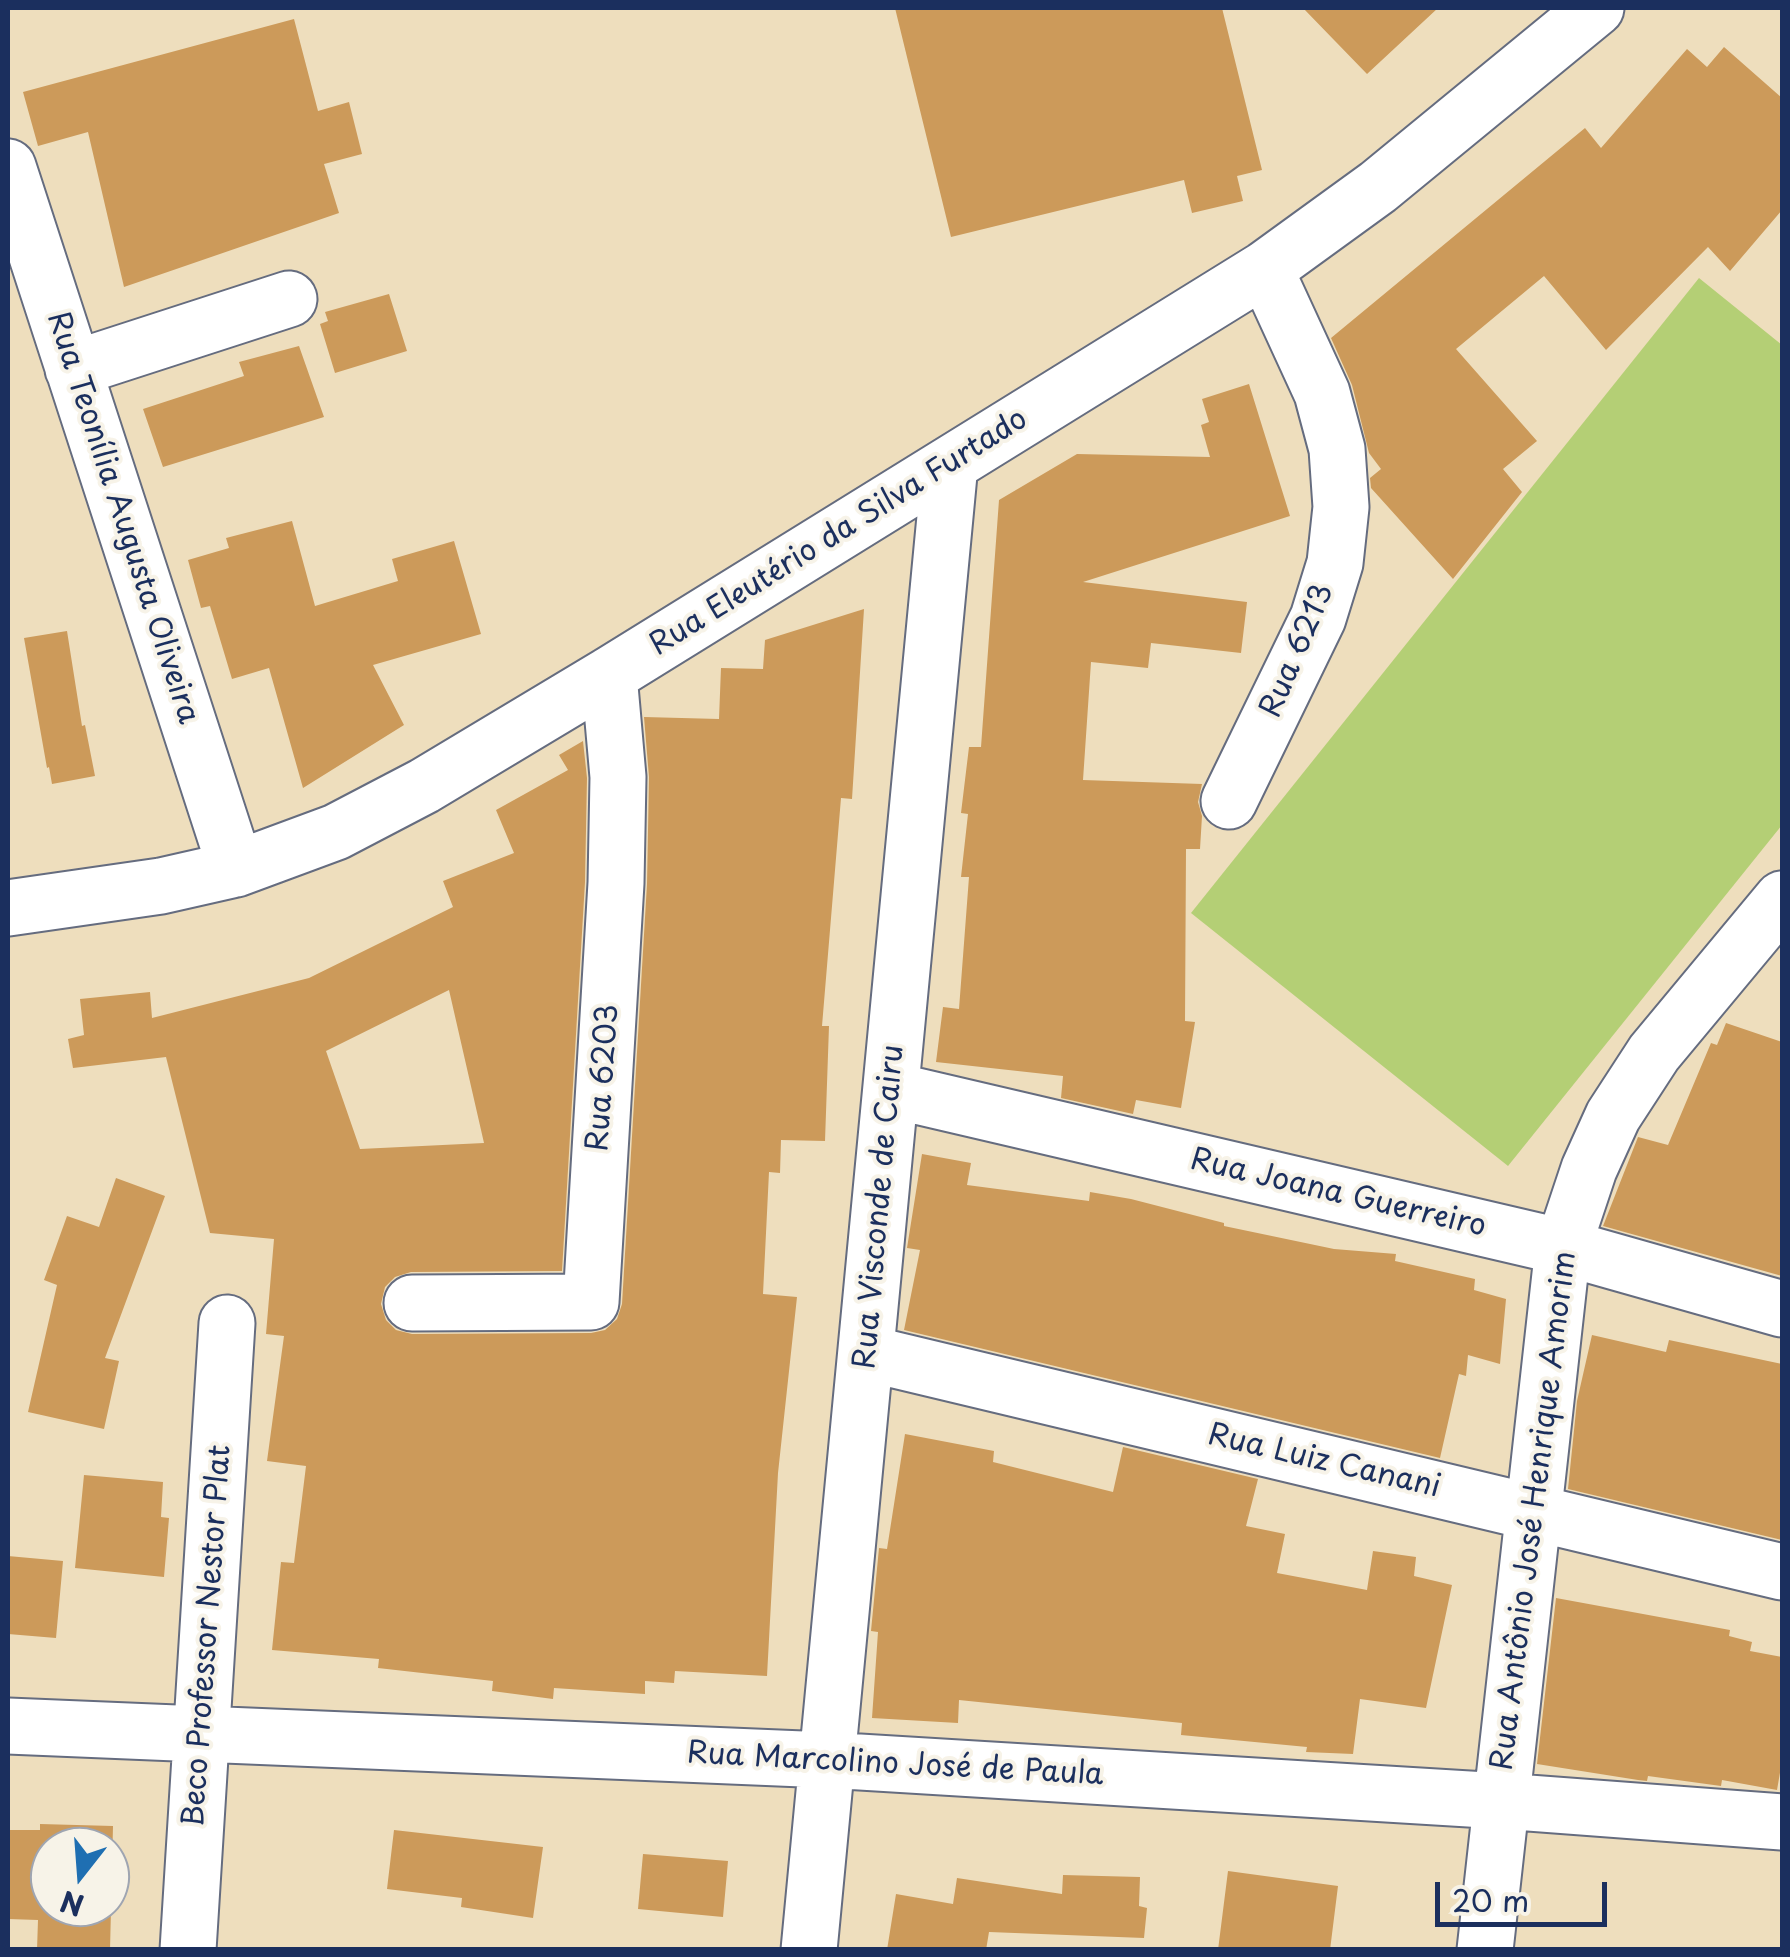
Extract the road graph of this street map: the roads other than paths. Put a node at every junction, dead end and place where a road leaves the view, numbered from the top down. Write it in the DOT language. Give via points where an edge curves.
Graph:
graph roads {
  1 [pos="1596,8"];
  2 [pos="8,167"];
  3 [pos="1264,269"];
  4 [pos="289,299"];
  5 [pos="73,369"];
  6 [pos="950,464"];
  7 [pos="609,675"];
  8 [pos="1229,801"];
  9 [pos="236,869"];
  10 [pos="1782,899"];
  11 [pos="8,908"];
  12 [pos="1760,957"];
  13 [pos="891,1090"];
  14 [pos="1564,1247"];
  15 [pos="412,1304"];
  16 [pos="1782,1309"];
  17 [pos="227,1322"];
  18 [pos="866,1353"];
  19 [pos="1534,1512"];
  20 [pos="1782,1572"];
  21 [pos="8,1726"];
  22 [pos="202,1734"];
  23 [pos="828,1760"];
  24 [pos="1502,1801"];
  25 [pos="1782,1822"];
  26 [pos="188,1950"];
  27 [pos="809,1950"];
  28 [pos="1486,1950"];
  1 -- 3 [label="street, Rua Eleutério da Silva Furtado" via="1378,187"];
  2 -- 5 [label="street, Rua Teonília Augusta Oliveira"];
  3 -- 6 [label="street, Rua Eleutério da Silva Furtado"];
  3 -- 8 [label="street, Rua 6213" via="1322,393 1337,449 1341,507 1335,563 1318,618"];
  4 -- 5 [label="street"];
  5 -- 9 [label="street, Rua Teonília Augusta Oliveira"];
  6 -- 7 [label="street, Rua Eleutério da Silva Furtado"];
  6 -- 13 [label="street, Rua Visconde de Cairu"];
  7 -- 9 [label="street, Rua Eleutério da Silva Furtado" via="336,832"];
  7 -- 15 [label="street, Rua 6203" via="618,778 616,882 590,1302"];
  9 -- 11 [label="street, Rua Eleutério da Silva Furtado"];
  10 -- 12 [label="street, Rua Antônio José Henrique Amorim"];
  12 -- 14 [label="street, Rua Antônio José Henrique Amorim" via="1654,1054 1613,1116"];
  13 -- 14 [label="street, Rua Joana Guerreiro"];
  13 -- 18 [label="street, Rua Visconde de Cairu"];
  14 -- 16 [label="street, Rua Joana Guerreiro"];
  14 -- 19 [label="street, Rua Antônio José Henrique Amorim"];
  17 -- 22 [label="street, Beco Professor Nestor Plat"];
  18 -- 19 [label="street, Rua Luiz Canani"];
  18 -- 23 [label="street, Rua Visconde de Cairu"];
  19 -- 20 [label="street, Rua Luiz Canani"];
  19 -- 24 [label="street, Rua Antônio José Henrique Amorim"];
  21 -- 22 [label="street, Rua Marcolino José de Paula"];
  22 -- 23 [label="street, Rua Marcolino José de Paula"];
  22 -- 26 [label="street, Beco Professor Nestor Plat"];
  23 -- 24 [label="street, Rua Marcolino José de Paula"];
  23 -- 27 [label="street, Rua Visconde de Cairu"];
  24 -- 25 [label="street, Rua Marcolino José de Paula"];
  24 -- 28 [label="street, Rua Antônio José Henrique Amorim"];
}
